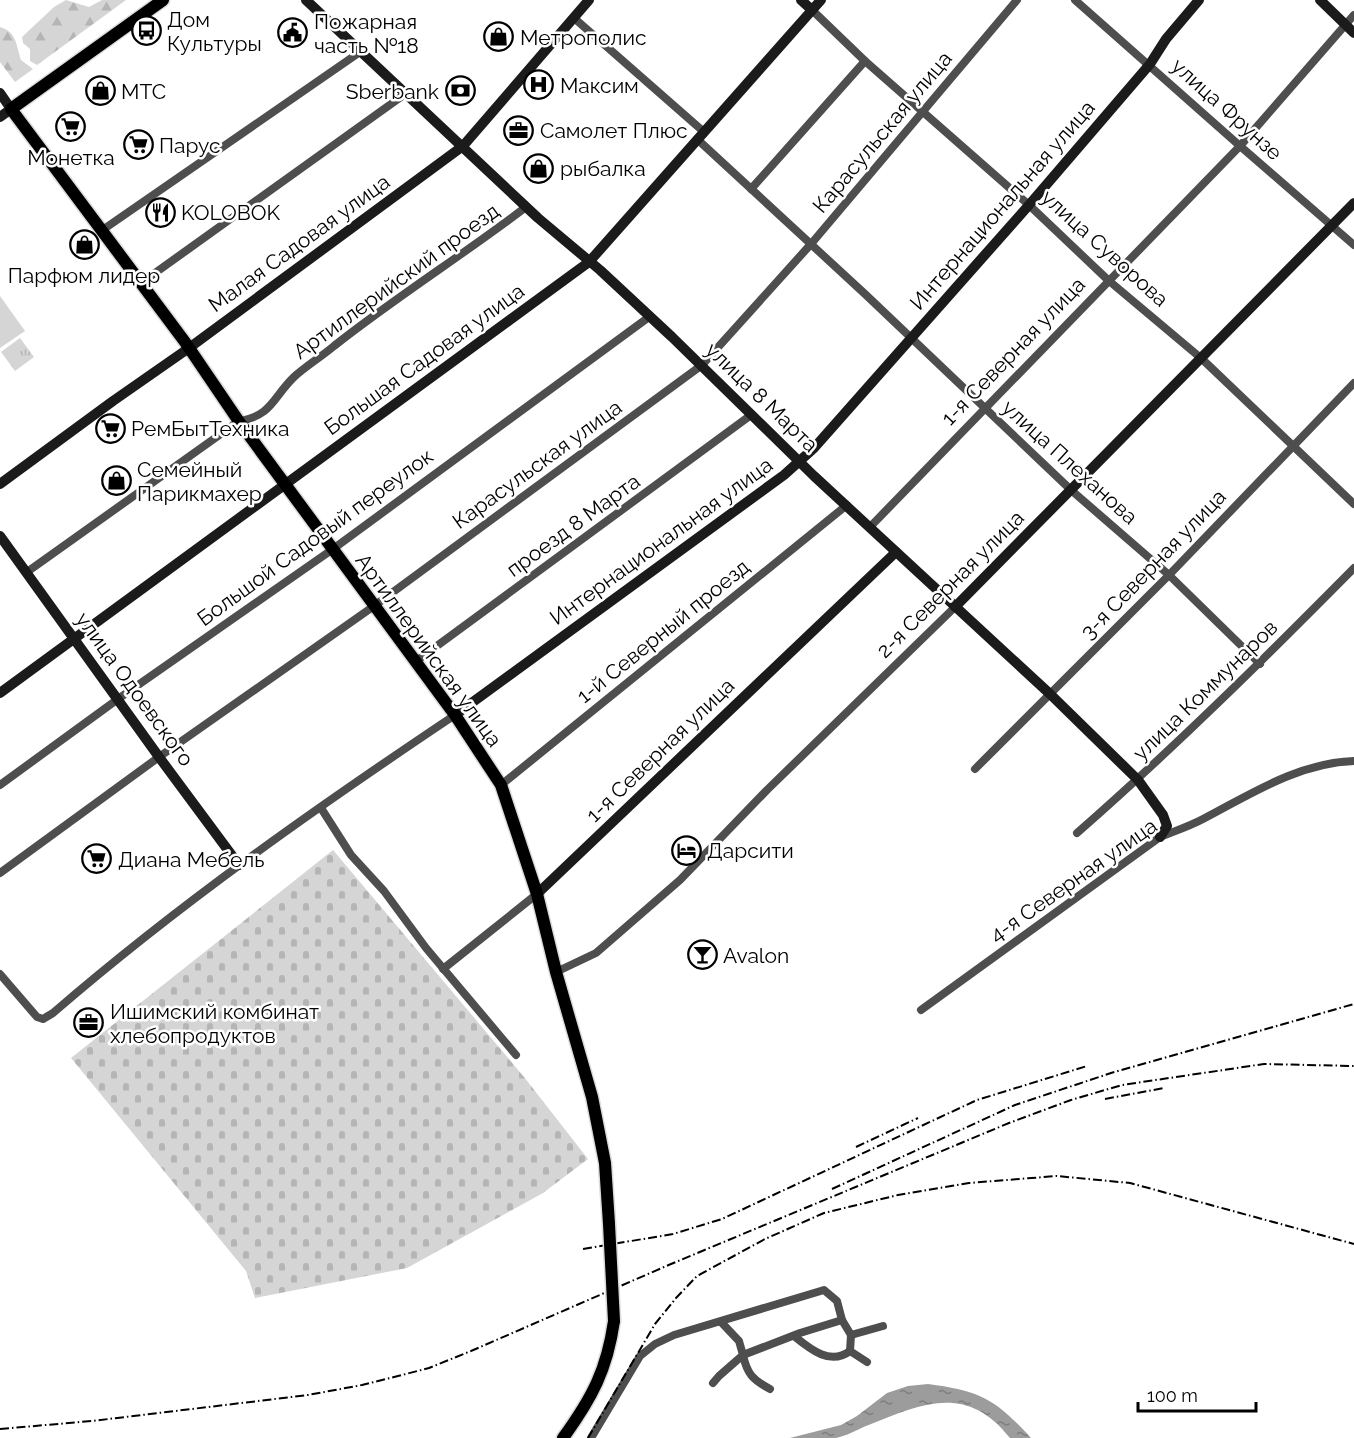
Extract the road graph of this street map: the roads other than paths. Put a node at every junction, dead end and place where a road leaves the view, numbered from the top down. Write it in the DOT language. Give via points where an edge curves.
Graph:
graph roads {
  1 [pos="163,0"];
  2 [pos="306,0"];
  3 [pos="590,0"];
  4 [pos="801,0"];
  5 [pos="821,0"];
  6 [pos="1017,0"];
  7 [pos="1075,0"];
  8 [pos="1199,0"];
  9 [pos="1320,0"];
  10 [pos="812,10"];
  11 [pos="1354,15"];
  12 [pos="574,18"];
  13 [pos="1346,24"];
  14 [pos="1354,33"];
  15 [pos="360,52"];
  16 [pos="865,61"];
  17 [pos="1150,64"];
  18 [pos="0,93"];
  19 [pos="405,94"];
  20 [pos="11,109"];
  21 [pos="923,111"];
  22 [pos="0,117"];
  23 [pos="701,135"];
  24 [pos="463,146"];
  25 [pos="1240,146"];
  26 [pos="751,189"];
  27 [pos="1354,203"];
  28 [pos="1029,205"];
  29 [pos="526,207"];
  30 [pos="1332,225"];
  31 [pos="101,231"];
  32 [pos="811,244"];
  33 [pos="1354,244"];
  34 [pos="590,262"];
  35 [pos="1108,280"];
  36 [pos="141,283"];
  37 [pos="649,317"];
  38 [pos="911,339"];
  39 [pos="189,348"];
  40 [pos="1202,359"];
  41 [pos="702,365"];
  42 [pos="1354,383"];
  43 [pos="985,408"];
  44 [pos="751,415"];
  45 [pos="239,421"];
  46 [pos="1293,445"];
  47 [pos="800,461"];
  48 [pos="0,484"];
  49 [pos="286,485"];
  50 [pos="1071,490"];
  51 [pos="1354,504"];
  52 [pos="847,506"];
  53 [pos="870,527"];
  54 [pos="0,536"];
  55 [pos="333,549"];
  56 [pos="896,552"];
  57 [pos="1354,568"];
  58 [pos="27,573"];
  59 [pos="1169,575"];
  60 [pos="374,606"];
  61 [pos="955,607"];
  62 [pos="75,639"];
  63 [pos="415,662"];
  64 [pos="1260,664"];
  65 [pos="0,693"];
  66 [pos="1050,694"];
  67 [pos="118,699"];
  68 [pos="455,715"];
  69 [pos="159,757"];
  70 [pos="1354,761"];
  71 [pos="975,769"];
  72 [pos="1138,780"];
  73 [pos="0,785"];
  74 [pos="501,785"];
  75 [pos="321,808"];
  76 [pos="1167,826"];
  77 [pos="1179,830"];
  78 [pos="1077,833"];
  79 [pos="1160,837"];
  80 [pos="239,865"];
  81 [pos="0,873"];
  82 [pos="537,894"];
  83 [pos="443,969"];
  84 [pos="556,972"];
  85 [pos="0,974"];
  86 [pos="921,1010"];
  87 [pos="516,1055"];
  88 [pos="842,1320"];
  89 [pos="721,1322"];
  90 [pos="884,1326"];
  91 [pos="851,1335"];
  92 [pos="794,1336"];
  93 [pos="850,1351"];
  94 [pos="743,1355"];
  95 [pos="867,1362"];
  96 [pos="713,1383"];
  97 [pos="770,1389"];
  98 [pos="563,1438"];
  99 [pos="591,1438"];
  1 -- 20 [label="main road"];
  2 -- 15 [label="street, улица 8 Марта"];
  3 -- 12 [label="street, Малая Садовая улица"];
  4 -- 10 [label="street, улица Суворова"];
  5 -- 10 [label="street, Большая Садовая улица"];
  6 -- 21 [label="street, Карасульская улица"];
  7 -- 17 [label="street, улица Фрунзе"];
  8 -- 17 [label="street, Интернациональная улица"];
  9 -- 13 [label="street"];
  10 -- 16 [label="street, улица Суворова"];
  10 -- 23 [label="street, Большая Садовая улица"];
  11 -- 13 [label="street, 1-я Северная улица"];
  12 -- 23 [label="street, улица Плеханова"];
  12 -- 24 [label="street, Малая Садовая улица"];
  13 -- 14 [label="street"];
  13 -- 25 [label="street, 1-я Северная улица"];
  15 -- 19 [label="street, улица 8 Марта"];
  15 -- 31 [label="street"];
  16 -- 21 [label="street, улица Суворова"];
  16 -- 26 [label="street"];
  17 -- 25 [label="street, улица Фрунзе"];
  17 -- 28 [label="street, Интернациональная улица"];
  18 -- 20 [label="street, Артиллерийская улица"];
  19 -- 24 [label="street, улица 8 Марта"];
  19 -- 36 [label="street"];
  20 -- 22 [label="street"];
  20 -- 31 [label="main road, Артиллерийская улица"];
  21 -- 28 [label="street, улица Суворова"];
  21 -- 32 [label="street, Карасульская улица"];
  23 -- 26 [label="street, улица Плеханова"];
  23 -- 34 [label="street, Большая Садовая улица"];
  24 -- 29 [label="street, улица 8 Марта"];
  24 -- 39 [label="street, Малая Садовая улица"];
  25 -- 30 [label="street, улица Фрунзе"];
  25 -- 35 [label="street, 1-я Северная улица"];
  26 -- 32 [label="street, улица Плеханова"];
  27 -- 30 [label="street, 2-я Северная улица"];
  28 -- 35 [label="street, улица Суворова"];
  28 -- 38 [label="street, Интернациональная улица"];
  29 -- 34 [label="street, улица 8 Марта"];
  29 -- 45 [label="street, Артиллерийский проезд" via="294,377 273,405 253,419"];
  30 -- 33 [label="street, улица Фрунзе"];
  30 -- 40 [label="street, 2-я Северная улица"];
  31 -- 36 [label="main road, Артиллерийская улица"];
  32 -- 38 [label="street, улица Плеханова"];
  32 -- 41 [label="street, Карасульская улица"];
  34 -- 37 [label="street, улица 8 Марта"];
  34 -- 49 [label="street, Большая Садовая улица"];
  35 -- 40 [label="street, улица Суворова"];
  35 -- 43 [label="street, 1-я Северная улица"];
  36 -- 39 [label="main road, Артиллерийская улица"];
  37 -- 41 [label="street, улица 8 Марта"];
  37 -- 55 [label="street, Большой Садовый переулок"];
  38 -- 43 [label="street, улица Плеханова"];
  38 -- 47 [label="street, Интернациональная улица"];
  39 -- 45 [label="main road, Артиллерийская улица"];
  39 -- 48 [label="street, Малая Садовая улица"];
  40 -- 46 [label="street, улица Суворова"];
  40 -- 50 [label="street, 2-я Северная улица"];
  41 -- 44 [label="street, улица 8 Марта"];
  41 -- 60 [label="street, Карасульская улица"];
  42 -- 46 [label="street, 3-я Северная улица"];
  43 -- 50 [label="street, улица Плеханова"];
  43 -- 53 [label="street, 1-я Северная улица"];
  44 -- 47 [label="street, улица 8 Марта"];
  44 -- 63 [label="street, проезд 8 Марта"];
  45 -- 49 [label="main road, Артиллерийская улица"];
  45 -- 58 [label="street, Артиллерийский проезд"];
  46 -- 51 [label="street, улица Суворова"];
  46 -- 59 [label="street, 3-я Северная улица"];
  47 -- 52 [label="street, улица 8 Марта"];
  47 -- 68 [label="street, Интернациональная улица"];
  49 -- 55 [label="main road, Артиллерийская улица"];
  49 -- 62 [label="street, Большая Садовая улица"];
  50 -- 59 [label="street, улица Плеханова"];
  50 -- 61 [label="street, 2-я Северная улица"];
  52 -- 53 [label="street, улица 8 Марта"];
  52 -- 74 [label="street, 1-й Северный проезд"];
  53 -- 56 [label="street, улица 8 Марта"];
  54 -- 58 [label="street, улица Одоевского"];
  55 -- 60 [label="main road, Артиллерийская улица"];
  55 -- 67 [label="street, Большой Садовый переулок"];
  56 -- 61 [label="street, улица 8 Марта"];
  56 -- 82 [label="street, 1-я Северная улица"];
  57 -- 64 [label="street, улица Коммунаров"];
  58 -- 62 [label="street, улица Одоевского"];
  59 -- 64 [label="street, улица Плеханова"];
  59 -- 66 [label="street, 3-я Северная улица"];
  60 -- 63 [label="main road, Артиллерийская улица"];
  60 -- 69 [label="street, Карасульская улица"];
  61 -- 66 [label="street, улица 8 Марта"];
  61 -- 84 [label="street, 2-я Северная улица" via="766,790 680,880 596,953"];
  62 -- 65 [label="street, Большая Садовая улица"];
  62 -- 67 [label="street, улица Одоевского"];
  63 -- 68 [label="main road, Артиллерийская улица"];
  64 -- 72 [label="street, улица Коммунаров"];
  66 -- 71 [label="street, 3-я Северная улица"];
  66 -- 72 [label="street, улица 8 Марта"];
  67 -- 69 [label="street, улица Одоевского"];
  67 -- 73 [label="street, Большой Садовый переулок"];
  68 -- 74 [label="main road, Артиллерийская улица"];
  68 -- 75 [label="street, Интернациональная улица"];
  69 -- 80 [label="street, улица Одоевского"];
  69 -- 81 [label="street, Карасульская улица"];
  70 -- 77 [label="street, 4-я Северная улица" via="1331,762 1285,777"];
  72 -- 76 [label="street, улица 8 Марта" via="1163,814"];
  72 -- 78 [label="street, улица Коммунаров"];
  74 -- 82 [label="main road, Артиллерийская улица"];
  75 -- 80 [label="street, Интернациональная улица"];
  75 -- 83 [label="street" via="351,855 391,899"];
  76 -- 77 [label="street"];
  76 -- 79 [label="street"];
  77 -- 79 [label="street, 4-я Северная улица"];
  79 -- 86 [label="street, 4-я Северная улица"];
  80 -- 85 [label="street, Интернациональная улица" via="136,942 43,1019"];
  82 -- 83 [label="street, 1-я Северная улица"];
  82 -- 84 [label="main road, Артиллерийская улица"];
  83 -- 87 [label="street"];
  84 -- 98 [label="main road, Артиллерийская улица, bridge" via="592,1097 605,1162 614,1321 603,1373"];
  88 -- 89 [label="street" via="837,1301 824,1290"];
  88 -- 91 [label="street"];
  88 -- 92 [label="street"];
  89 -- 94 [label="street" via="739,1341"];
  89 -- 99 [label="street" via="674,1335 640,1356"];
  90 -- 91 [label="street"];
  91 -- 93 [label="street"];
  92 -- 93 [label="street" via="829,1357 842,1357"];
  92 -- 94 [label="street"];
  93 -- 95 [label="street"];
  94 -- 96 [label="street"];
  94 -- 97 [label="street" via="746,1370"];
}
